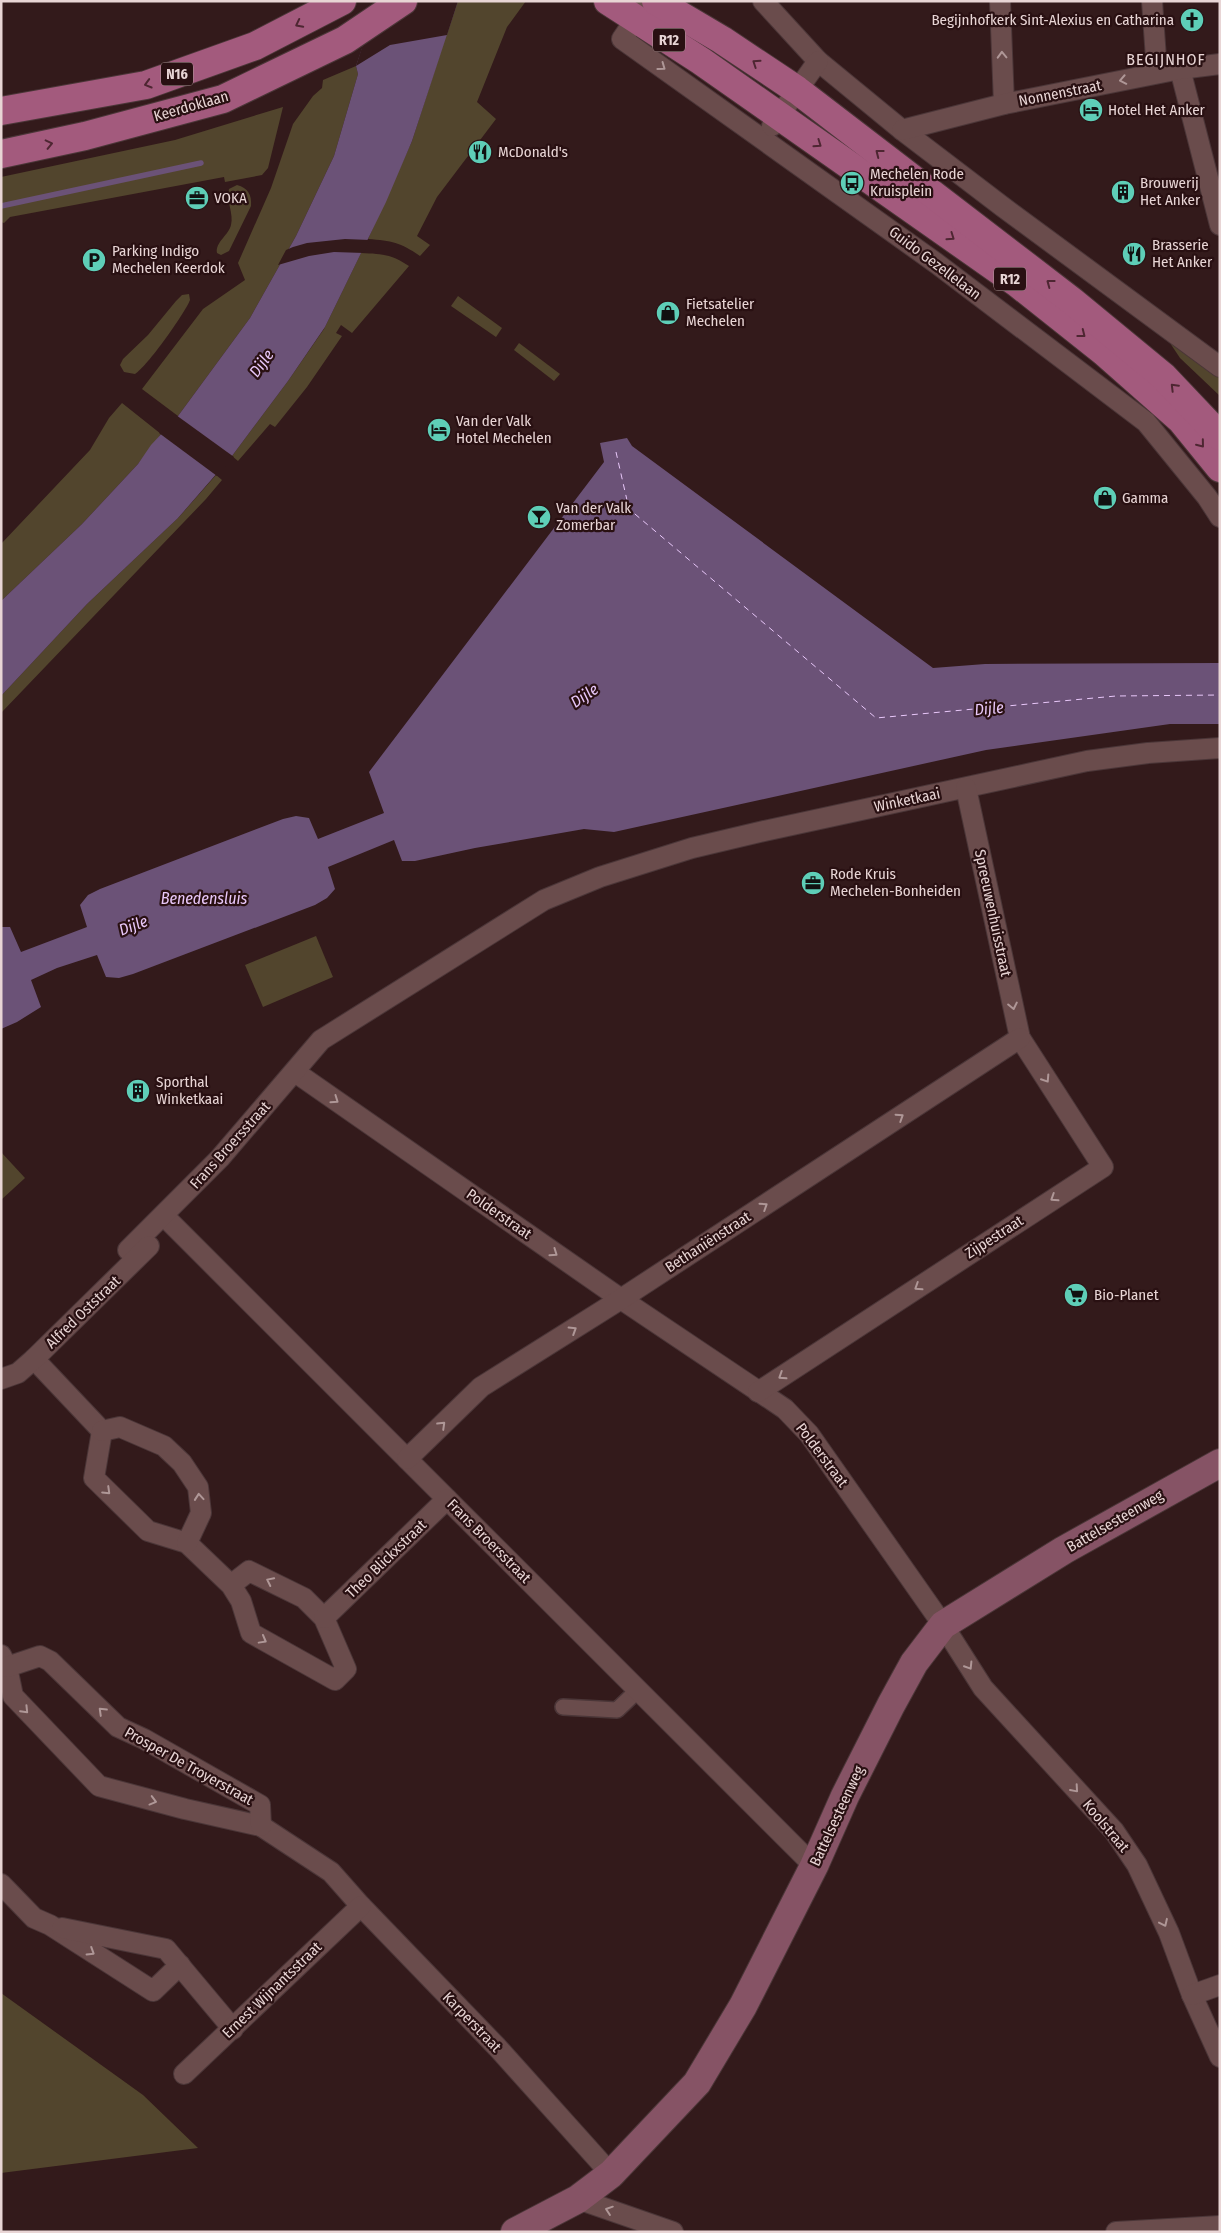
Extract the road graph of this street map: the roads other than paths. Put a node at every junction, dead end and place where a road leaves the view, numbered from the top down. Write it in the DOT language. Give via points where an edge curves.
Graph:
graph roads {
  1 [pos="342,1"];
  2 [pos="403,1"];
  3 [pos="608,1"];
  4 [pos="763,1"];
  5 [pos="1000,1"];
  6 [pos="1152,1"];
  7 [pos="641,15"];
  8 [pos="818,60"];
  9 [pos="1220,64"];
  10 [pos="1180,69"];
  11 [pos="1157,73"];
  12 [pos="797,90"];
  13 [pos="1004,104"];
  14 [pos="1,111"];
  15 [pos="771,128"];
  16 [pos="902,130"];
  17 [pos="1,154"];
  18 [pos="1220,226"];
  19 [pos="1220,367"];
  20 [pos="1220,436"];
  21 [pos="1220,468"];
  22 [pos="1220,517"];
  23 [pos="1220,748"];
  24 [pos="966,788"];
  25 [pos="1020,1038"];
  26 [pos="295,1072"];
  27 [pos="164,1216"];
  28 [pos="143,1236"];
  29 [pos="128,1250"];
  30 [pos="621,1299"];
  31 [pos="34,1359"];
  32 [pos="1,1379"];
  33 [pos="758,1392"];
  34 [pos="102,1431"];
  35 [pos="407,1459"];
  36 [pos="1220,1464"];
  37 [pos="447,1499"];
  38 [pos="187,1543"];
  39 [pos="231,1585"];
  40 [pos="324,1618"];
  41 [pos="943,1625"];
  42 [pos="4,1661"];
  43 [pos="638,1690"];
  44 [pos="563,1707"];
  45 [pos="261,1826"];
  46 [pos="814,1866"];
  47 [pos="331,1872"];
  48 [pos="1,1884"];
  49 [pos="360,1906"];
  50 [pos="50,1925"];
  51 [pos="180,1965"];
  52 [pos="1220,1985"];
  53 [pos="1192,1995"];
  54 [pos="233,2029"];
  55 [pos="1220,2057"];
  56 [pos="184,2074"];
  57 [pos="611,2174"];
  58 [pos="578,2199"];
  59 [pos="1220,2226"];
  60 [pos="515,2232"];
  61 [pos="673,2232"];
  62 [pos="1116,2232"];
  1 -- 14 [label="main road, N16, one-way" via="255,46 146,85"];
  17 -- 2 [label="main road, Keerdoklaan / N16, one-way" via="85,136 223,98 345,40"];
  3 -- 7 [label="main road, Guido Gezellelaan / R12"];
  4 -- 8 [label="street"];
  13 -- 5 [label="street, one-way"];
  6 -- 11 [label="street"];
  12 -- 7 [label="main road, Guido Gezellelaan / R12, one-way" via="722,40"];
  7 -- 15 [label="main road, Guido Gezellelaan / R12, one-way"];
  8 -- 12 [label="street"];
  8 -- 16 [label="street"];
  9 -- 10 [label="street, Nonnenstraat"];
  10 -- 11 [label="street, Nonnenstraat"];
  10 -- 18 [label="street"];
  11 -- 13 [label="street, Nonnenstraat, one-way"];
  12 -- 15 [label="street"];
  20 -- 12 [label="main road, Guido Gezellelaan / R12, one-way" via="1163,376 1117,336"];
  13 -- 16 [label="street, Nonnenstraat"];
  15 -- 21 [label="main road, Guido Gezellelaan / R12, one-way" via="1017,283 1104,352 1181,420"];
  15 -- 22 [label="street, Guido Gezellelaan" via="936,263 1146,422"];
  16 -- 19 [label="street"];
  23 -- 24 [label="street, Winketkaai" via="1087,761"];
  24 -- 25 [label="street, Spreeuwenhuisstraat, one-way"];
  24 -- 26 [label="street, Winketkaai" via="701,846 600,877 544,900 321,1040"];
  30 -- 25 [label="street, Bethaniënstraat, one-way"];
  25 -- 33 [label="street, Zijpestraat, one-way" via="1103,1166"];
  26 -- 27 [label="street, Frans Broersstraat"];
  26 -- 30 [label="street, Polderstraat, one-way"];
  27 -- 28 [label="street, Frans Broersstraat"];
  27 -- 35 [label="street, Frans Broersstraat"];
  28 -- 29 [label="street, Frans Broersstraat"];
  28 -- 31 [label="street, Alfred Oststraat" via="151,1245"];
  30 -- 33 [label="street, Polderstraat"];
  35 -- 30 [label="street, Bethaniënstraat, one-way" via="481,1387"];
  31 -- 32 [label="street, Alfred Oststraat" via="18,1373"];
  31 -- 34 [label="street"];
  33 -- 41 [label="street, Polderstraat" via="785,1409 809,1434"];
  34 -- 38 [label="street, one-way" via="94,1478 148,1531"];
  38 -- 34 [label="street, one-way" via="201,1513 198,1486 182,1463 164,1446 120,1427"];
  35 -- 37 [label="street, Frans Broersstraat"];
  36 -- 41 [label="main road, Battelsesteenweg" via="1064,1550"];
  37 -- 40 [label="street, Theo Blickxstraat"];
  37 -- 43 [label="street, Frans Broersstraat"];
  38 -- 39 [label="street"];
  40 -- 39 [label="street, one-way" via="304,1598 249,1571"];
  39 -- 40 [label="street, one-way" via="241,1601 251,1633 335,1680 346,1669"];
  41 -- 46 [label="main road, Battelsesteenweg" via="914,1663 900,1688 845,1796"];
  41 -- 53 [label="street, Koolstraat, one-way" via="983,1688 1114,1831 1137,1865"];
  45 -- 42 [label="street, Prosper De Troyerstraat, one-way" via="260,1805 118,1727 50,1660 40,1656"];
  42 -- 45 [label="street, Prosper De Troyerstraat, one-way" via="13,1696 99,1786"];
  43 -- 44 [label="street" via="617,1710"];
  43 -- 46 [label="street, Frans Broersstraat"];
  45 -- 47 [label="street, Prosper De Troyerstraat"];
  46 -- 57 [label="main road, Battelsesteenweg" via="744,2006 697,2083"];
  47 -- 49 [label="street, Karperstraat"];
  48 -- 50 [label="street" via="34,1918"];
  49 -- 54 [label="street, Ernest Wijnantsstraat"];
  49 -- 57 [label="street, Karperstraat" via="497,2047"];
  50 -- 51 [label="street" via="166,1949"];
  50 -- 51 [label="street, one-way" via="153,1991"];
  51 -- 54 [label="street"];
  52 -- 53 [label="street"];
  53 -- 55 [label="street, Koolstraat"];
  54 -- 56 [label="street, Ernest Wijnantsstraat"];
  57 -- 58 [label="main road, Battelsesteenweg"];
  58 -- 60 [label="main road, Battelsesteenweg"];
  61 -- 58 [label="street, one-way"];
  59 -- 62 [label="street"];
}
